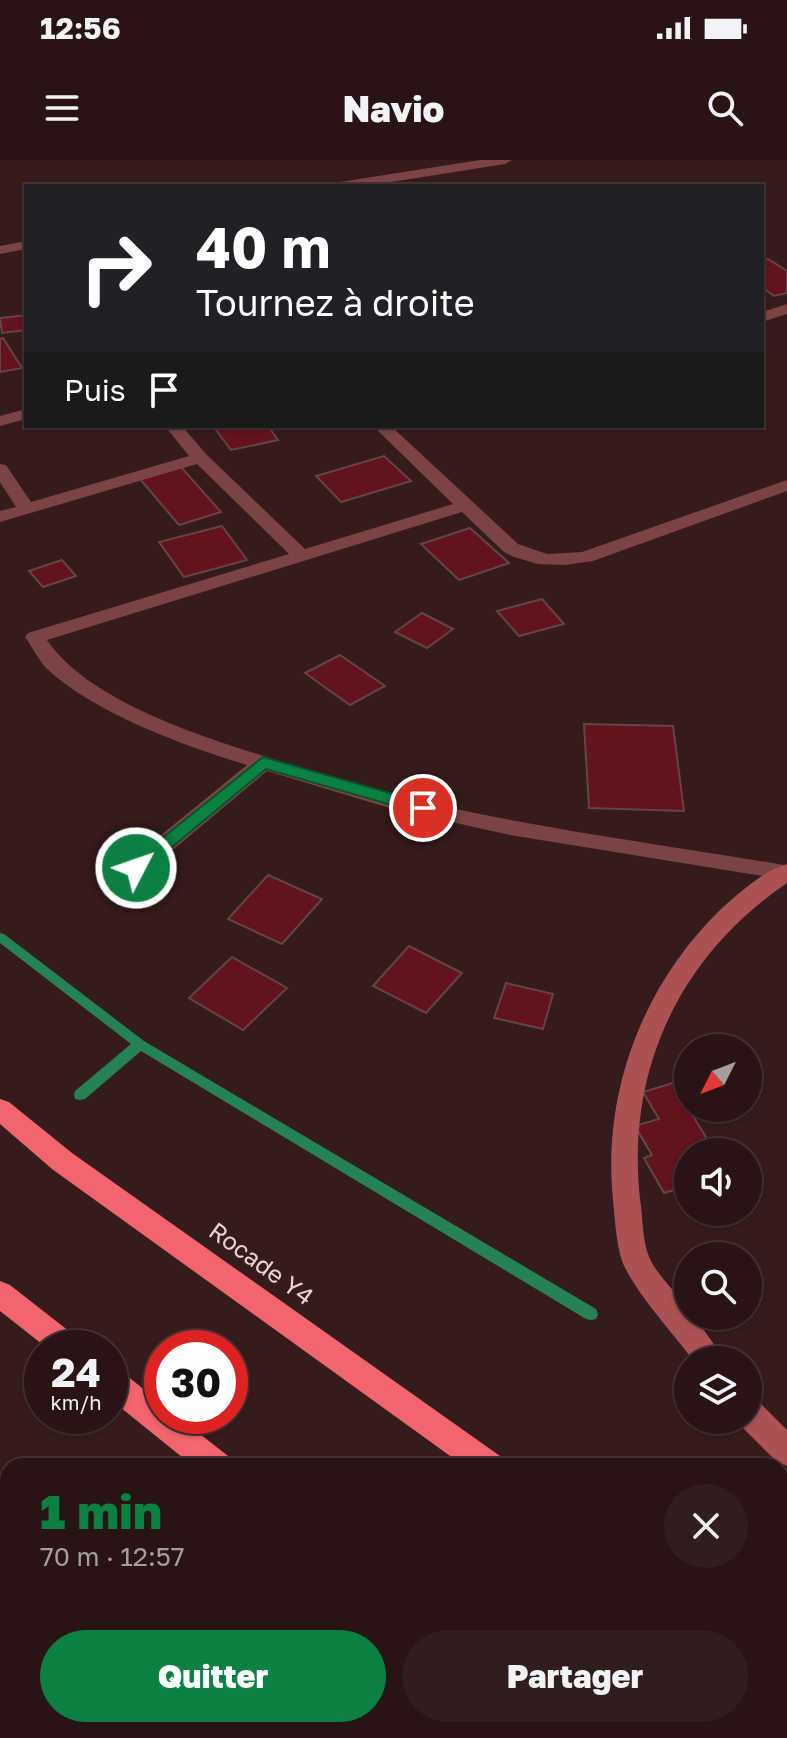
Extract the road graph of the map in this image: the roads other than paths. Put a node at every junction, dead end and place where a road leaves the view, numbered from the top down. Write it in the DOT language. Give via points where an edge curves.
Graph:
graph roads {
  1 [pos="505,160"];
  2 [pos="353,184"];
  3 [pos="24,245"];
  4 [pos="0,250"];
  5 [pos="787,309"];
  6 [pos="764,316"];
  7 [pos="24,415"];
  8 [pos="0,421"];
  9 [pos="175,428"];
  10 [pos="383,428"];
  11 [pos="200,458"];
  12 [pos="0,469"];
  13 [pos="787,485"];
  14 [pos="464,506"];
  15 [pos="27,510"];
  16 [pos="0,517"];
  17 [pos="301,555"];
  18 [pos="263,763"];
  19 [pos="136,868"];
  20 [pos="786,872"];
  21 [pos="0,1109"];
  22 [pos="0,1294"];
  23 [pos="46,1330"];
  24 [pos="699,1346"];
  25 [pos="128,1395"];
  26 [pos="762,1426"];
  27 [pos="787,1451"];
  28 [pos="207,1458"];
  29 [pos="478,1458"];
  1 -- 2 [label="street"];
  3 -- 4 [label="street"];
  5 -- 6 [label="street"];
  7 -- 8 [label="street"];
  9 -- 11 [label="street"];
  10 -- 14 [label="street"];
  11 -- 15 [label="street"];
  11 -- 17 [label="street"];
  12 -- 15 [label="street"];
  13 -- 14 [label="street" via="586,557 556,562 531,560 511,548"];
  14 -- 17 [label="street"];
  15 -- 16 [label="street"];
  17 -- 18 [label="street" via="35,637 52,662 83,686 207,746"];
  18 -- 19 [label="street"];
  18 -- 20 [label="street" via="393,802 510,827"];
  20 -- 24 [label="street" via="709,933 682,969 656,1012 626,1115 624,1194 637,1263"];
  21 -- 29 [label="highway, Rocade Y4" via="62,1161"];
  22 -- 23 [label="highway"];
  25 -- 28 [label="highway"];
  26 -- 27 [label="street"];
}
